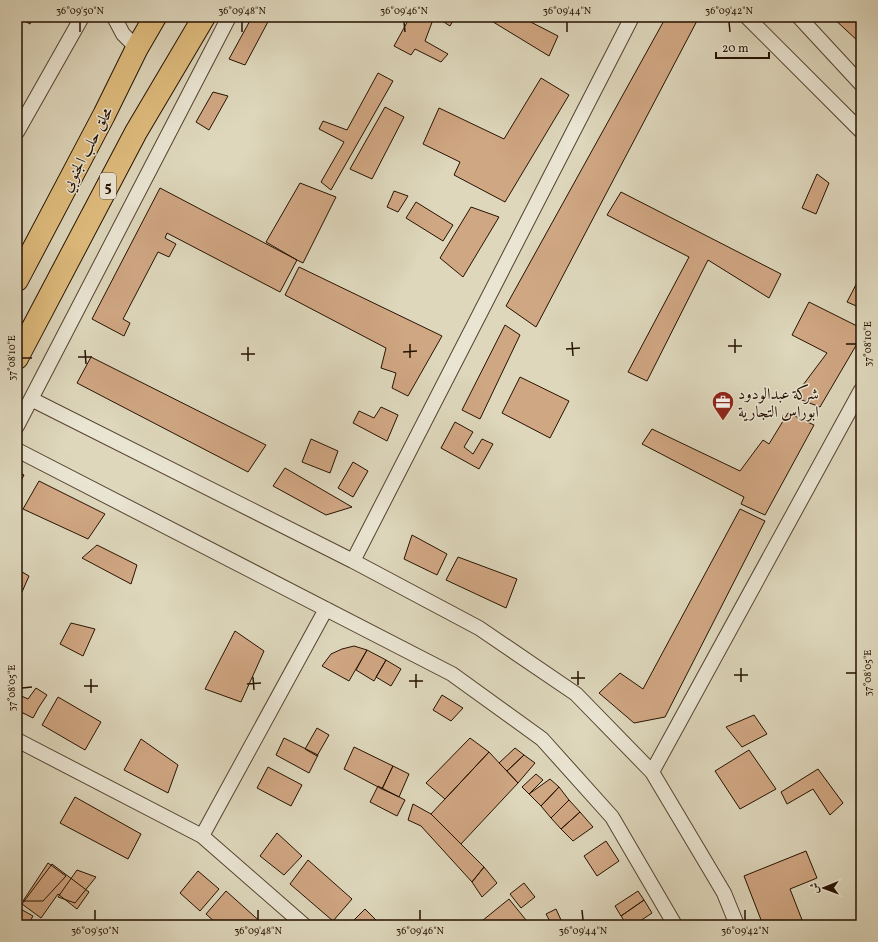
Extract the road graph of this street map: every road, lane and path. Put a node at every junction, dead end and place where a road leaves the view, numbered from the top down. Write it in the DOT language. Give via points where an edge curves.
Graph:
graph roads {
  1 [pos="82,17"];
  2 [pos="114,17"];
  3 [pos="155,17"];
  4 [pos="204,17"];
  5 [pos="229,17"];
  6 [pos="632,17"];
  7 [pos="747,17"];
  8 [pos="799,17"];
  9 [pos="137,48"];
  10 [pos="861,84"];
  11 [pos="17,132"];
  12 [pos="861,132"];
  13 [pos="17,280"];
  14 [pos="17,358"];
  15 [pos="861,390"];
  16 [pos="30,399"];
  17 [pos="17,426"];
  18 [pos="17,450"];
  19 [pos="353,561"];
  20 [pos="326,610"];
  21 [pos="17,740"];
  22 [pos="652,772"];
  23 [pos="202,836"];
  24 [pos="304,925"];
  25 [pos="675,925"];
  26 [pos="737,925"];
  1 -- 11 [label="street"];
  2 -- 9 [label="street" via="123,34"];
  3 -- 9 [label="highway, محلق حلب الجنوبي / 5"];
  4 -- 14 [label="highway, 5" via="136,132"];
  5 -- 16 [label="street"];
  6 -- 19 [label="street"];
  7 -- 12 [label="street"];
  8 -- 10 [label="street"];
  9 -- 13 [label="highway, محلق حلب الجنوبي / 5"];
  15 -- 22 [label="street"];
  16 -- 17 [label="street"];
  16 -- 19 [label="street"];
  18 -- 20 [label="street"];
  19 -- 22 [label="street" via="479,628 576,694"];
  20 -- 23 [label="street"];
  20 -- 25 [label="street" via="452,674 542,739 612,817"];
  21 -- 23 [label="street"];
  22 -- 26 [label="street" via="724,893"];
  23 -- 24 [label="street"];
}
